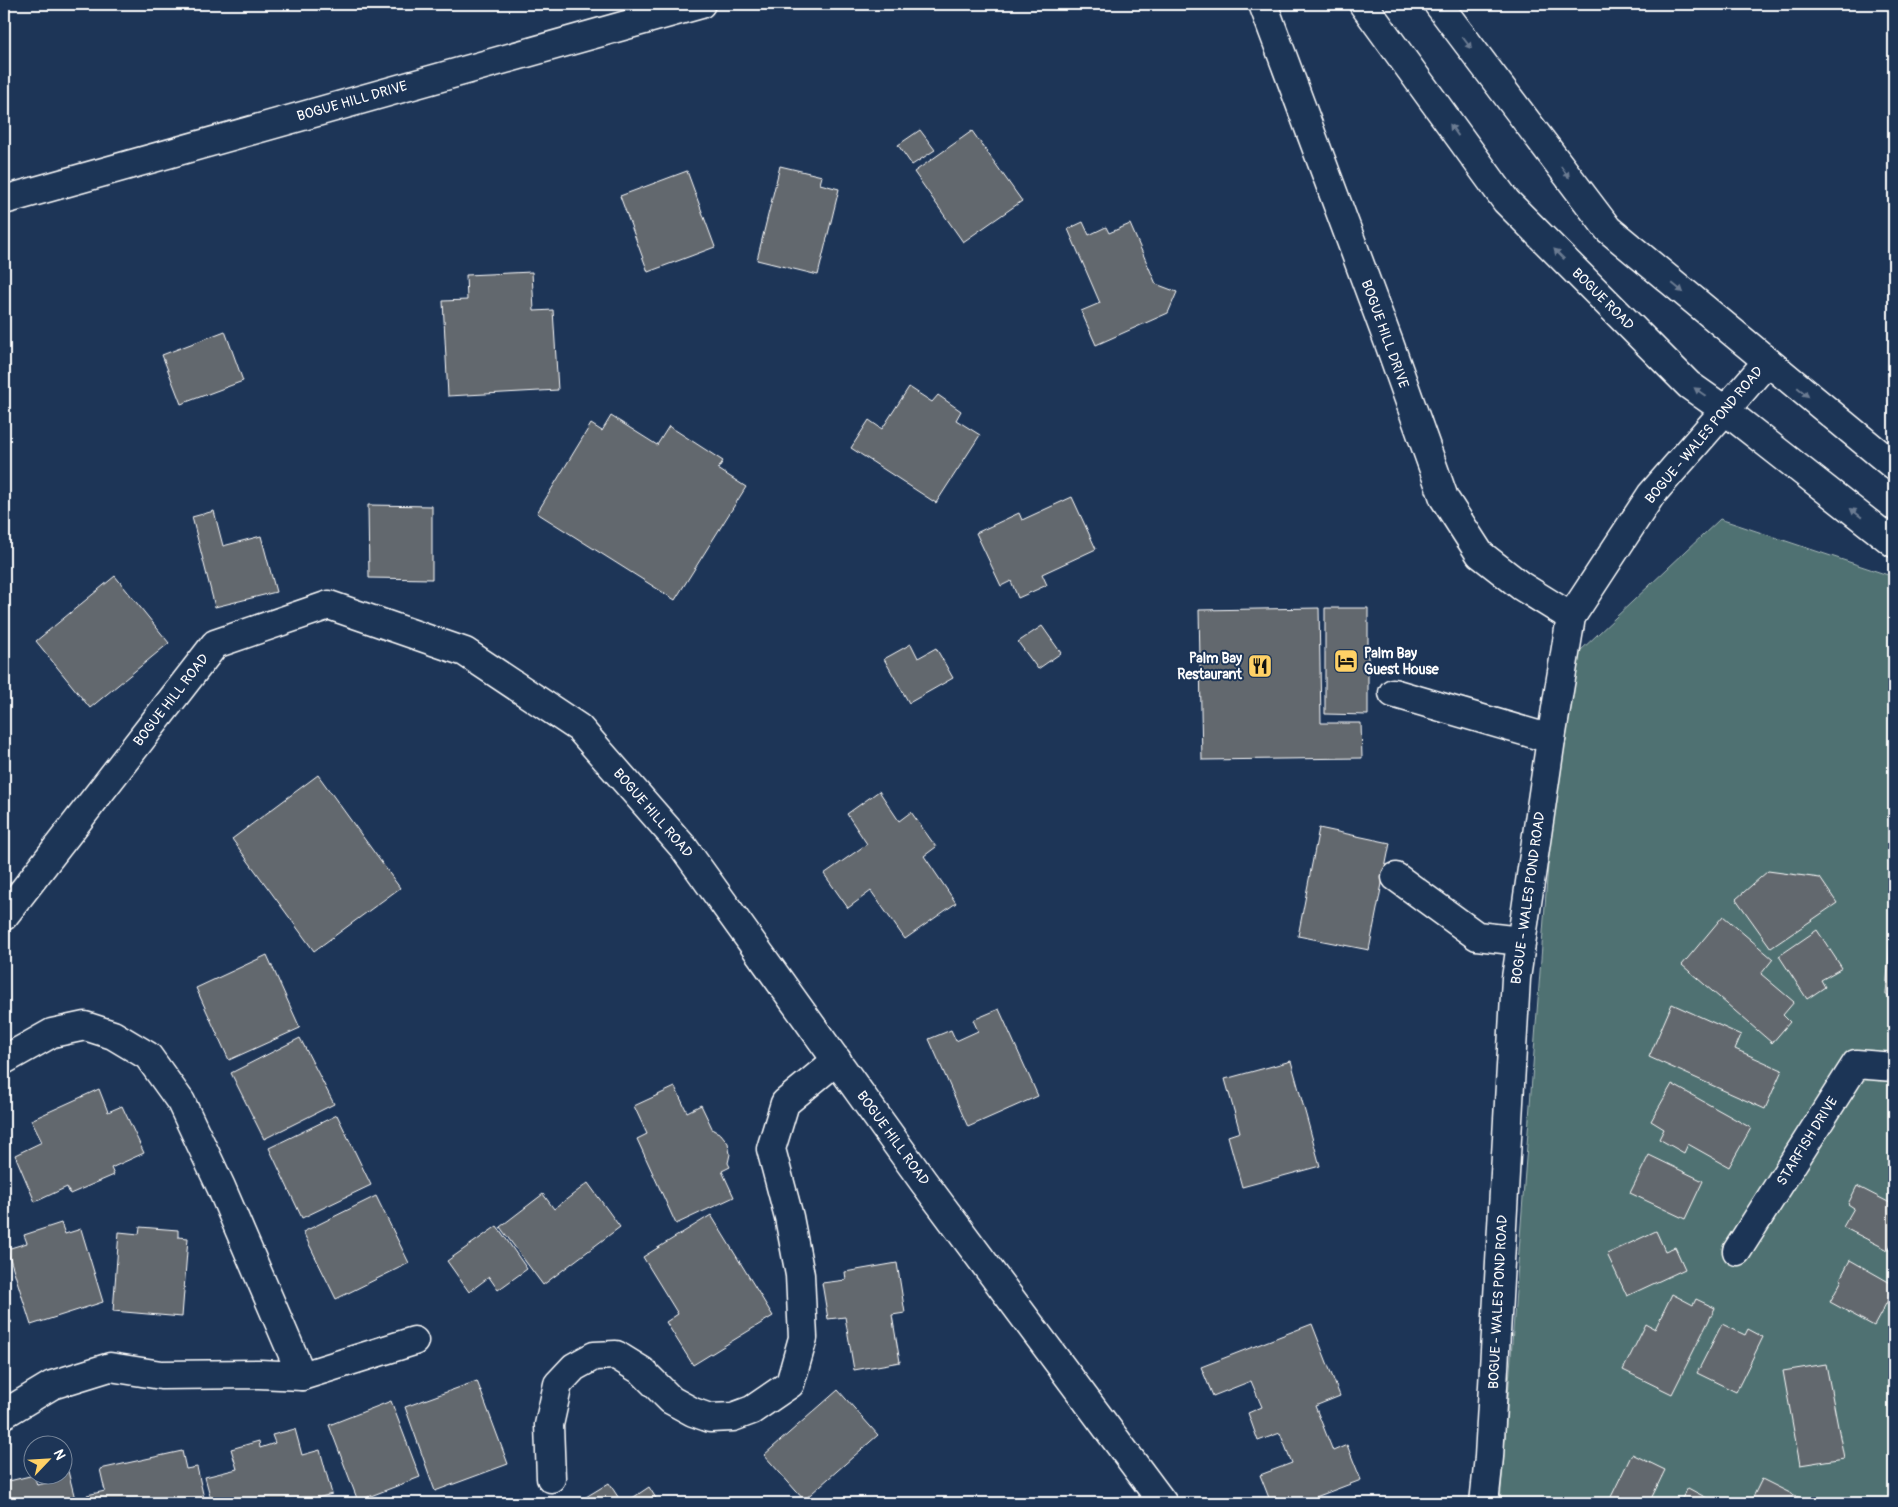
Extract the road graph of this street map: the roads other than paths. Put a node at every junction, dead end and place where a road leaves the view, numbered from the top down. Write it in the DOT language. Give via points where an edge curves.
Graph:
graph roads {
  1 [pos="701,4"];
  2 [pos="1263,4"];
  3 [pos="1363,4"];
  4 [pos="1438,4"];
  5 [pos="4,200"];
  6 [pos="1767,362"];
  7 [pos="1726,410"];
  8 [pos="1894,466"];
  9 [pos="1894,543"];
  10 [pos="1571,617"];
  11 [pos="1393,693"];
  12 [pos="1551,739"];
  13 [pos="1396,877"];
  14 [pos="4,916"];
  15 [pos="1521,941"];
  16 [pos="4,1060"];
  17 [pos="837,1060"];
  18 [pos="1894,1067"];
  19 [pos="1737,1251"];
  20 [pos="414,1341"];
  21 [pos="302,1376"];
  22 [pos="4,1414"];
  23 [pos="551,1478"];
  24 [pos="1163,1503"];
  25 [pos="1484,1503"];
  1 -- 5 [label="street, BOGUE HILL DRIVE"];
  2 -- 10 [label="street, BOGUE HILL DRIVE" via="1444,498 1480,554 1521,586"];
  7 -- 3 [label="street, BOGUE ROAD, one-way" via="1689,385 1506,201"];
  4 -- 6 [label="street, one-way" via="1608,229"];
  6 -- 7 [label="street, BOGUE - WALES POND ROAD"];
  6 -- 8 [label="street, one-way"];
  9 -- 7 [label="street, BOGUE ROAD, one-way"];
  7 -- 10 [label="street, BOGUE - WALES POND ROAD" via="1651,495"];
  10 -- 12 [label="street, BOGUE - WALES POND ROAD"];
  11 -- 12 [label="street"];
  12 -- 15 [label="street, BOGUE - WALES POND ROAD"];
  13 -- 15 [label="street" via="1478,936"];
  14 -- 17 [label="street, BOGUE HILL ROAD" via="215,644 328,605 465,652 579,728 684,848"];
  15 -- 25 [label="street, BOGUE - WALES POND ROAD" via="1516,978"];
  16 -- 21 [label="street" via="52,1033 85,1026 113,1035 148,1056 181,1102"];
  17 -- 23 [label="street" via="785,1103 771,1149 800,1275 803,1338 790,1384 752,1410 733,1417 710,1418 671,1400 642,1371 616,1356 594,1356 574,1367 558,1384 549,1425"];
  17 -- 24 [label="street, BOGUE HILL ROAD"];
  18 -- 19 [label="street, STARFISH DRIVE" via="1856,1064"];
  20 -- 21 [label="street"];
  21 -- 22 [label="street" via="161,1375 110,1366 52,1385"];
}
